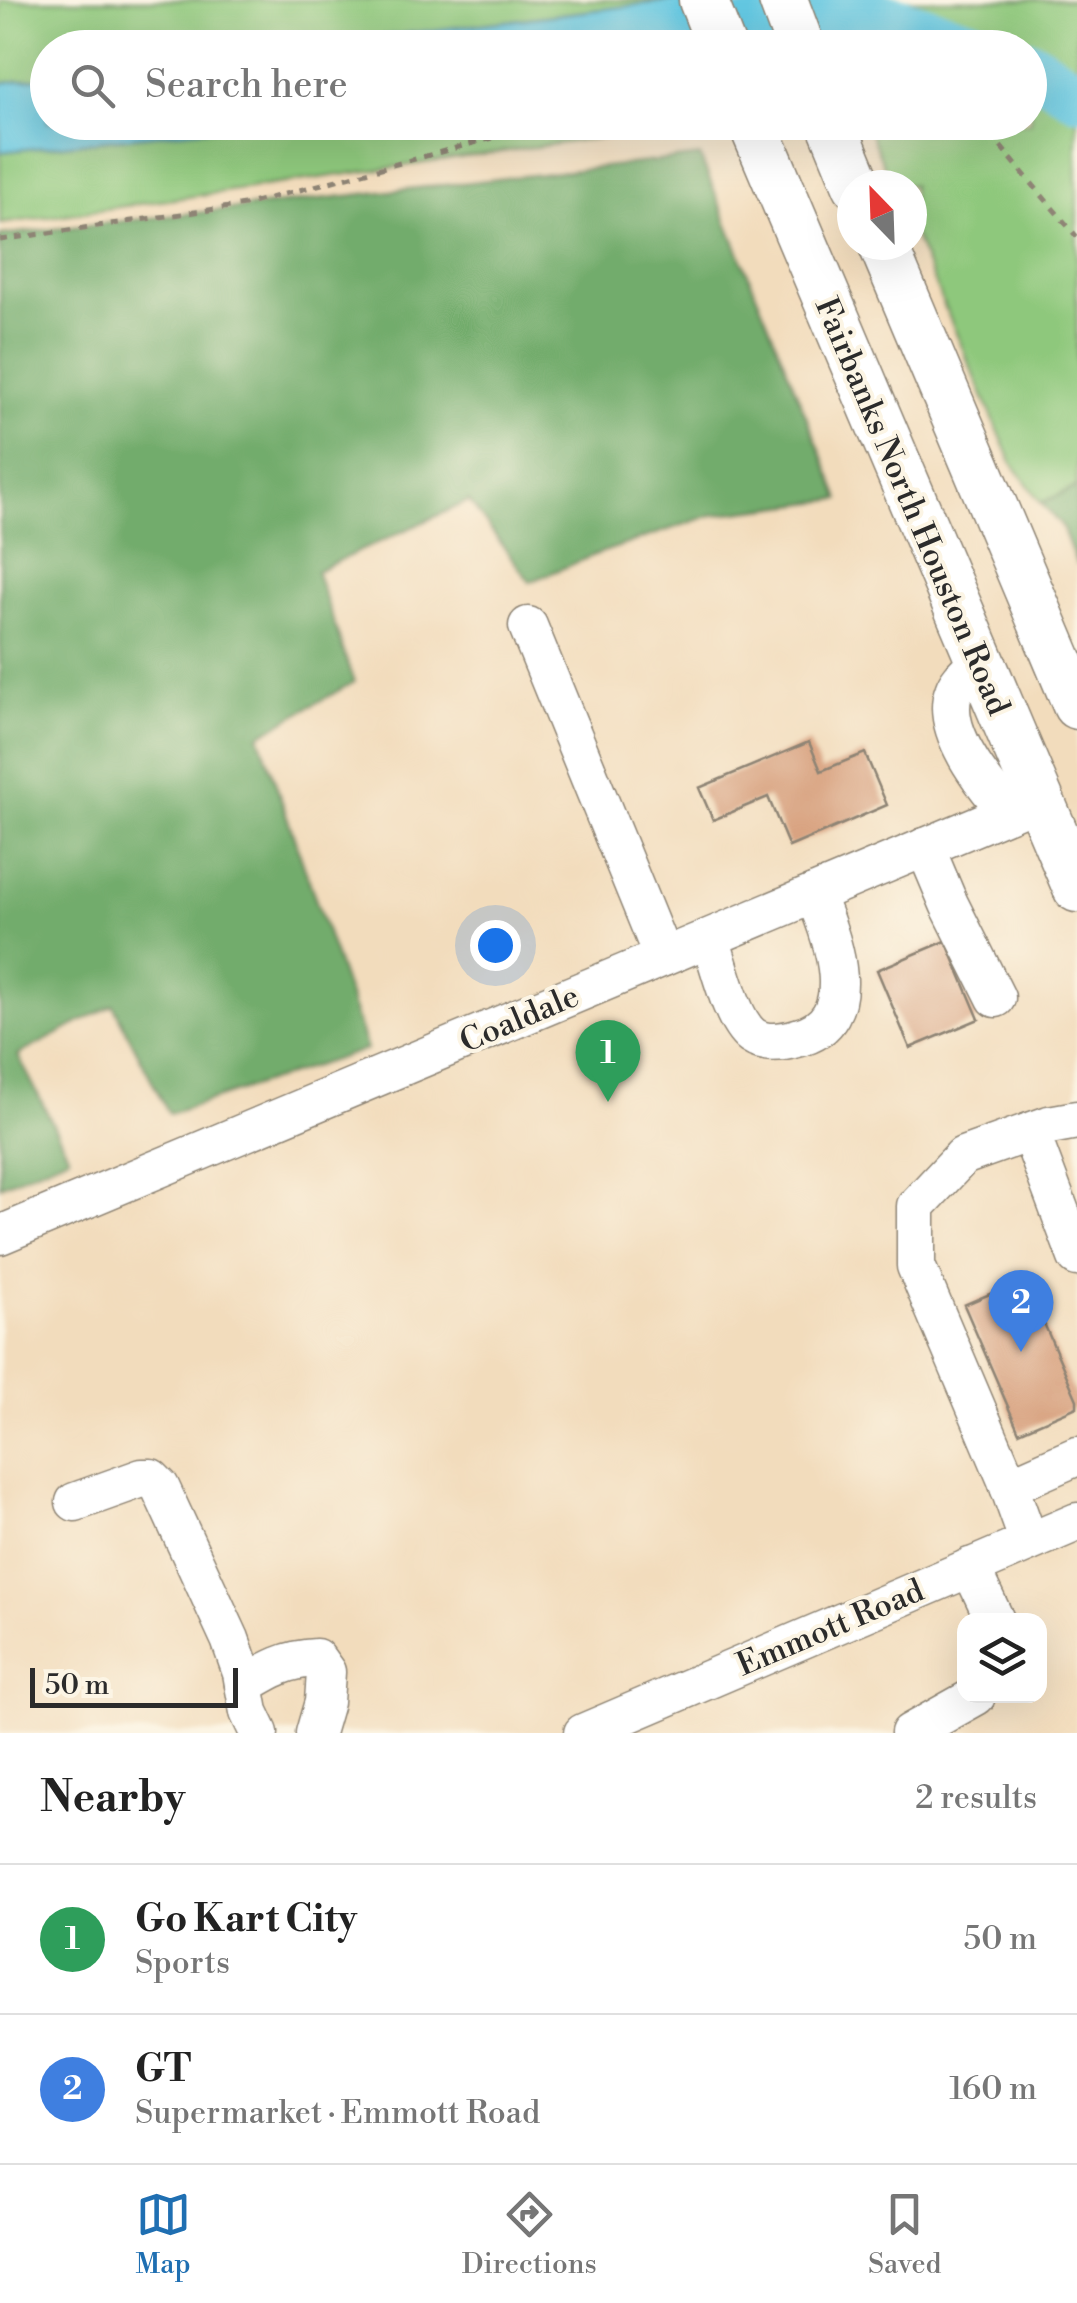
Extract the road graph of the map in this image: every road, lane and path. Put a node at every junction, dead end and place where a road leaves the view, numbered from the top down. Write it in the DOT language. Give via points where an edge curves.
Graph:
graph roads {
  1 [pos="702,0"];
  2 [pos="782,0"];
  3 [pos="714,30"];
  4 [pos="794,30"];
  5 [pos="485,140"];
  6 [pos="760,140"];
  7 [pos="838,140"];
  8 [pos="995,140"];
  9 [pos="851,170"];
  10 [pos="1077,236"];
  11 [pos="0,240"];
  12 [pos="888,260"];
  13 [pos="962,435"];
  14 [pos="896,465"];
  15 [pos="528,626"];
  16 [pos="1077,705"];
  17 [pos="1041,799"];
  18 [pos="925,847"];
  19 [pos="1077,888"];
  20 [pos="814,894"];
  21 [pos="710,938"];
  22 [pos="663,958"];
  23 [pos="996,998"];
  24 [pos="1077,1120"];
  25 [pos="1030,1132"];
  26 [pos="0,1235"];
  27 [pos="1077,1258"];
  28 [pos="1077,1456"];
  29 [pos="1009,1486"];
  30 [pos="75,1502"];
  31 [pos="1077,1522"];
  32 [pos="1029,1542"];
  33 [pos="970,1568"];
  34 [pos="992,1613"];
  35 [pos="244,1685"];
  36 [pos="964,1703"];
  37 [pos="259,1733"];
  38 [pos="315,1733"];
  39 [pos="584,1733"];
  40 [pos="910,1733"];
  1 -- 3 [label="main road"];
  2 -- 4 [label="main road"];
  5 -- 11 [label="path" via="244,205"];
  6 -- 14 [label="main road, Fairbanks North Houston Road"];
  7 -- 9 [label="main road"];
  8 -- 10 [label="path"];
  12 -- 13 [label="main road"];
  13 -- 14 [label="main road"];
  13 -- 16 [label="main road"];
  14 -- 17 [label="main road, Fairbanks North Houston Road"];
  15 -- 22 [label="street"];
  17 -- 18 [label="street, Coaldale"];
  17 -- 19 [label="main road, Fairbanks North Houston Road"];
  18 -- 20 [label="street, Coaldale"];
  18 -- 23 [label="street"];
  20 -- 21 [label="street, Coaldale"];
  20 -- 21 [label="street" via="833,940 838,999 825,1023 804,1037 776,1043 752,1036"];
  21 -- 22 [label="street, Coaldale"];
  22 -- 26 [label="street, Coaldale"];
  24 -- 25 [label="street"];
  25 -- 27 [label="street"];
  25 -- 29 [label="street" via="963,1156 916,1206 916,1266"];
  28 -- 29 [label="street"];
  29 -- 32 [label="street"];
  30 -- 35 [label="street" via="142,1478 160,1486"];
  31 -- 32 [label="street, Emmott Road"];
  32 -- 33 [label="street, Emmott Road"];
  33 -- 34 [label="street"];
  33 -- 39 [label="street, Emmott Road"];
  35 -- 37 [label="street"];
  35 -- 38 [label="street" via="295,1658 316,1658 326,1672"];
  36 -- 40 [label="street"];
}
